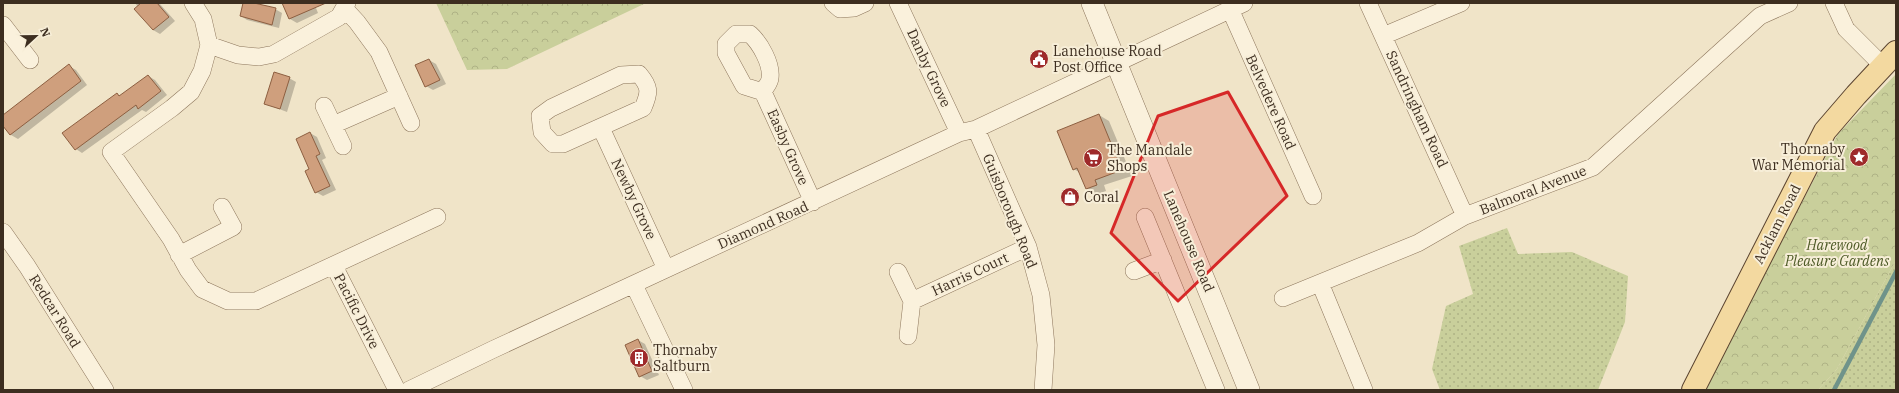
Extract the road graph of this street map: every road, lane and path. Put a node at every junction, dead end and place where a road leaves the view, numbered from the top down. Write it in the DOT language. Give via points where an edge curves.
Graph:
graph roads {
  1 [pos="193,3"];
  2 [pos="833,3"];
  3 [pos="865,3"];
  4 [pos="898,3"];
  5 [pos="1092,3"];
  6 [pos="1368,3"];
  7 [pos="1461,3"];
  8 [pos="1789,3"];
  9 [pos="1834,3"];
  10 [pos="1237,5"];
  11 [pos="346,6"];
  12 [pos="3,25"];
  13 [pos="1383,36"];
  14 [pos="209,45"];
  15 [pos="1889,59"];
  16 [pos="30,60"];
  17 [pos="1116,62"];
  18 [pos="763,92"];
  19 [pos="399,96"];
  20 [pos="324,106"];
  21 [pos="411,123"];
  22 [pos="333,125"];
  23 [pos="601,128"];
  24 [pos="976,129"];
  25 [pos="959,133"];
  26 [pos="343,146"];
  27 [pos="1313,196"];
  28 [pos="813,202"];
  29 [pos="222,207"];
  30 [pos="1465,216"];
  31 [pos="437,217"];
  32 [pos="1145,217"];
  33 [pos="3,232"];
  34 [pos="1028,247"];
  35 [pos="179,255"];
  36 [pos="1163,260"];
  37 [pos="334,266"];
  38 [pos="666,269"];
  39 [pos="1134,271"];
  40 [pos="898,272"];
  41 [pos="1320,283"];
  42 [pos="634,285"];
  43 [pos="1283,298"];
  44 [pos="912,301"];
  45 [pos="908,336"];
  46 [pos="105,390"];
  47 [pos="397,390"];
  48 [pos="409,390"];
  49 [pos="684,390"];
  50 [pos="1043,390"];
  51 [pos="1216,390"];
  52 [pos="1249,390"];
  53 [pos="1364,390"];
  54 [pos="1693,390"];
  1 -- 14 [label="street, Pacific Drive" via="203,19"];
  2 -- 3 [label="street" via="840,9 854,8"];
  4 -- 25 [label="street, Danby Grove"];
  5 -- 17 [label="street, Lanehouse Road"];
  6 -- 13 [label="street, Sandringham Road"];
  7 -- 13 [label="street"];
  8 -- 30 [label="street, Balmoral Avenue" via="1760,16 1593,167"];
  9 -- 15 [label="street" via="1846,29"];
  10 -- 17 [label="street, Diamond Road"];
  10 -- 27 [label="street, Belvedere Road"];
  11 -- 14 [label="street" via="339,17 274,54 259,57 238,55"];
  11 -- 19 [label="street" via="379,52"];
  12 -- 16 [label="street"];
  13 -- 30 [label="street, Sandringham Road"];
  14 -- 35 [label="street, Pacific Drive" via="202,71 191,92 111,152"];
  15 -- 54 [label="main road, Acklam Road" via="1825,131"];
  17 -- 24 [label="street, Diamond Road"];
  17 -- 52 [label="street, Lanehouse Road"];
  18 -- 28 [label="street, Easby Grove"];
  19 -- 21 [label="street"];
  19 -- 22 [label="street"];
  20 -- 22 [label="street"];
  22 -- 26 [label="street"];
  23 -- 23 [label="street" via="563,144 553,144 542,132 540,116 551,108 622,75 639,74 647,84 648,96 643,108"];
  23 -- 38 [label="street, Newby Grove"];
  24 -- 25 [label="street, Diamond Road"];
  24 -- 34 [label="street, Guisborough Road"];
  25 -- 28 [label="street, Diamond Road"];
  28 -- 38 [label="street, Diamond Road"];
  29 -- 35 [label="street" via="233,227"];
  30 -- 41 [label="street, Balmoral Avenue" via="1418,243"];
  31 -- 37 [label="street"];
  32 -- 36 [label="street"];
  33 -- 46 [label="street, Redcar Road"];
  34 -- 44 [label="street, Harris Court"];
  34 -- 50 [label="street, Guisborough Road" via="1041,295 1046,345"];
  35 -- 37 [label="street, Pacific Drive" via="202,289 228,301 256,301"];
  36 -- 39 [label="street"];
  36 -- 51 [label="street"];
  37 -- 47 [label="street, Pacific Drive"];
  38 -- 42 [label="street, Diamond Road"];
  40 -- 44 [label="street"];
  41 -- 43 [label="street, Balmoral Avenue"];
  41 -- 53 [label="street"];
  42 -- 48 [label="street, Diamond Road"];
  42 -- 49 [label="street"];
  44 -- 45 [label="street"];
}
